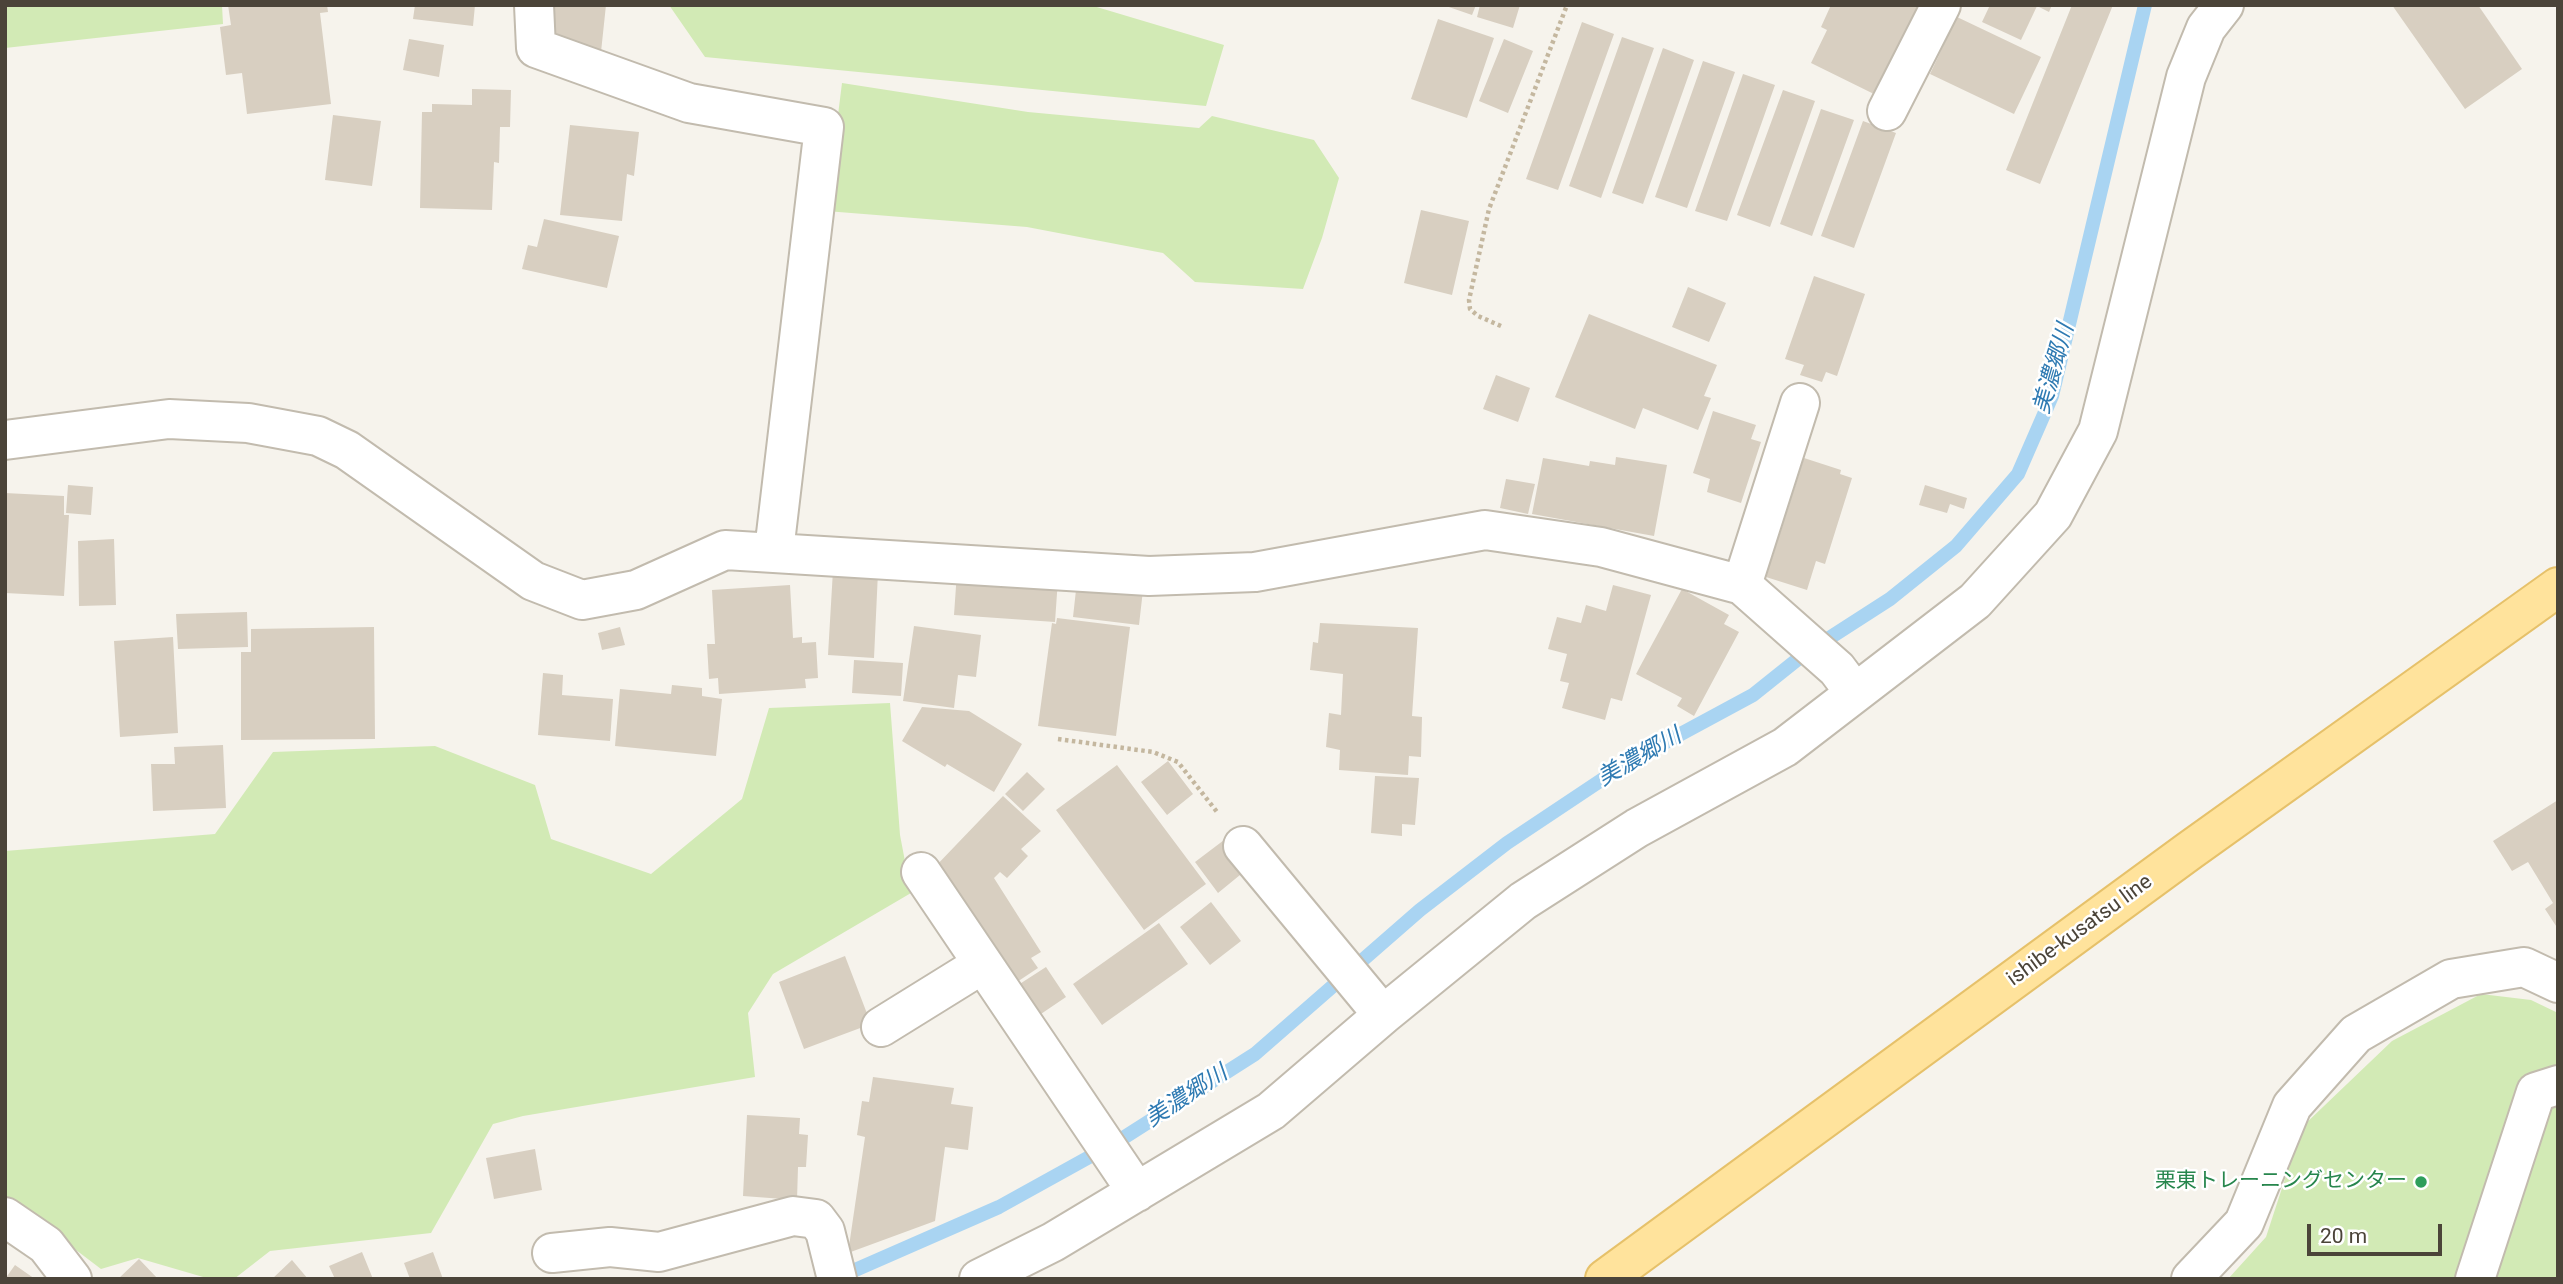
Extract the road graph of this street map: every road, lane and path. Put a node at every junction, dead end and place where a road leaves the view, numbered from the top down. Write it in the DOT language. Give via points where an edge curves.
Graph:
graph roads {
  1 [pos="534,5"];
  2 [pos="1567,5"];
  3 [pos="1941,5"];
  4 [pos="2224,5"];
  5 [pos="1887,111"];
  6 [pos="1501,326"];
  7 [pos="1800,403"];
  8 [pos="5,440"];
  9 [pos="774,551"];
  10 [pos="1742,585"];
  11 [pos="2558,587"];
  12 [pos="1846,681"];
  13 [pos="1058,739"];
  14 [pos="1243,846"];
  15 [pos="921,872"];
  16 [pos="981,965"];
  17 [pos="2558,983"];
  18 [pos="1375,1005"];
  19 [pos="881,1027"];
  20 [pos="2558,1085"];
  21 [pos="1131,1182"];
  22 [pos="5,1217"];
  23 [pos="552,1253"];
  24 [pos="835,1272"];
  25 [pos="72,1279"];
  26 [pos="979,1279"];
  27 [pos="1605,1279"];
  28 [pos="2192,1279"];
  29 [pos="2475,1279"];
  1 -- 9 [label="street" via="536,48 689,103 824,127"];
  2 -- 6 [label="path" via="1489,209 1469,300 1470,309 1478,316"];
  3 -- 5 [label="street"];
  4 -- 12 [label="street" via="2206,28 2186,77 2098,431 2053,515 1975,601"];
  7 -- 10 [label="street"];
  8 -- 9 [label="street" via="169,419 248,423 318,436 347,450 533,582 582,600 636,590 725,550"];
  9 -- 10 [label="street" via="1149,576 1255,572 1485,530 1601,547"];
  10 -- 12 [label="street"];
  11 -- 27 [label="main road, ishibe-kusatsu line"];
  12 -- 18 [label="street" via="1785,747 1637,828"];
  13 -- 14 [label="path" via="1153,752 1178,762"];
  14 -- 18 [label="street"];
  15 -- 16 [label="street"];
  16 -- 19 [label="street"];
  16 -- 21 [label="street"];
  17 -- 28 [label="street" via="2524,967 2451,979 2356,1034 2292,1106 2244,1223"];
  18 -- 21 [label="street" via="1271,1111"];
  20 -- 29 [label="street" via="2536,1092"];
  21 -- 26 [label="street" via="1053,1242"];
  22 -- 25 [label="street" via="46,1245"];
  23 -- 24 [label="street" via="610,1247 659,1252 793,1216 816,1219 825,1231"];
}
